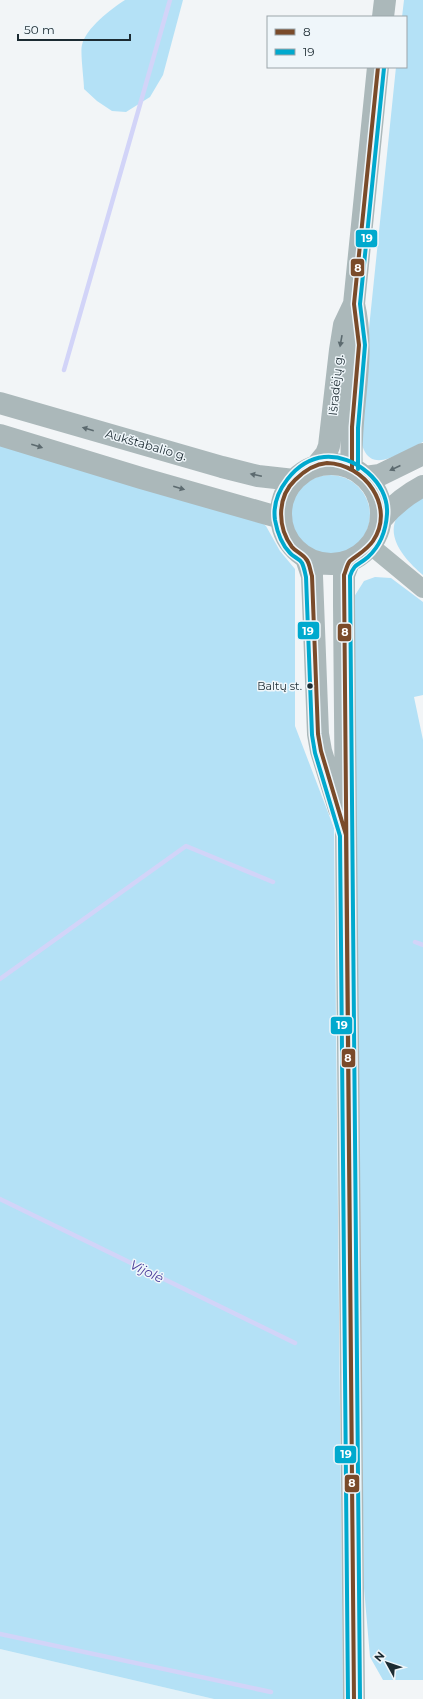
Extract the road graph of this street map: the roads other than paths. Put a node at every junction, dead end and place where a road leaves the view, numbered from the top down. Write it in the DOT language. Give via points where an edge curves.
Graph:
graph roads {
  1 [pos="385,0"];
  2 [pos="383,16"];
  3 [pos="378,68"];
  4 [pos="354,304"];
  5 [pos="0,403"];
  6 [pos="0,435"];
  7 [pos="423,454"];
  8 [pos="317,465"];
  9 [pos="359,473"];
  10 [pos="294,480"];
  11 [pos="423,486"];
  12 [pos="281,518"];
  13 [pos="381,520"];
  14 [pos="371,546"];
  15 [pos="306,558"];
  16 [pos="348,562"];
  17 [pos="423,590"];
  18 [pos="346,835"];
  19 [pos="354,1699"];
  1 -- 2 [label="main road"];
  3 -- 4 [label="main road, Išradėjų g."];
  4 -- 8 [label="main road, Išradėjų g., one-way" via="344,325 329,446"];
  4 -- 9 [label="main road, Išradėjų g." via="359,344 352,437"];
  10 -- 5 [label="main road, Aukštabalio g., one-way" via="258,476 222,467"];
  6 -- 12 [label="main road, one-way"];
  7 -- 9 [label="main road, one-way" via="380,475"];
  8 -- 9 [label="main road" via="330,463"];
  8 -- 10 [label="main road"];
  9 -- 13 [label="main road" via="375,490 381,505"];
  10 -- 12 [label="main road" via="286,491"];
  11 -- 13 [label="main road" via="393,506"];
  12 -- 15 [label="main road" via="284,534 293,548"];
  13 -- 14 [label="main road" via="378,534"];
  14 -- 16 [label="main road"];
  14 -- 17 [label="street"];
  15 -- 16 [label="main road" via="320,564"];
  15 -- 18 [label="main road" via="312,576 318,734"];
  16 -- 18 [label="main road" via="344,575"];
  18 -- 19 [label="main road"];
}
